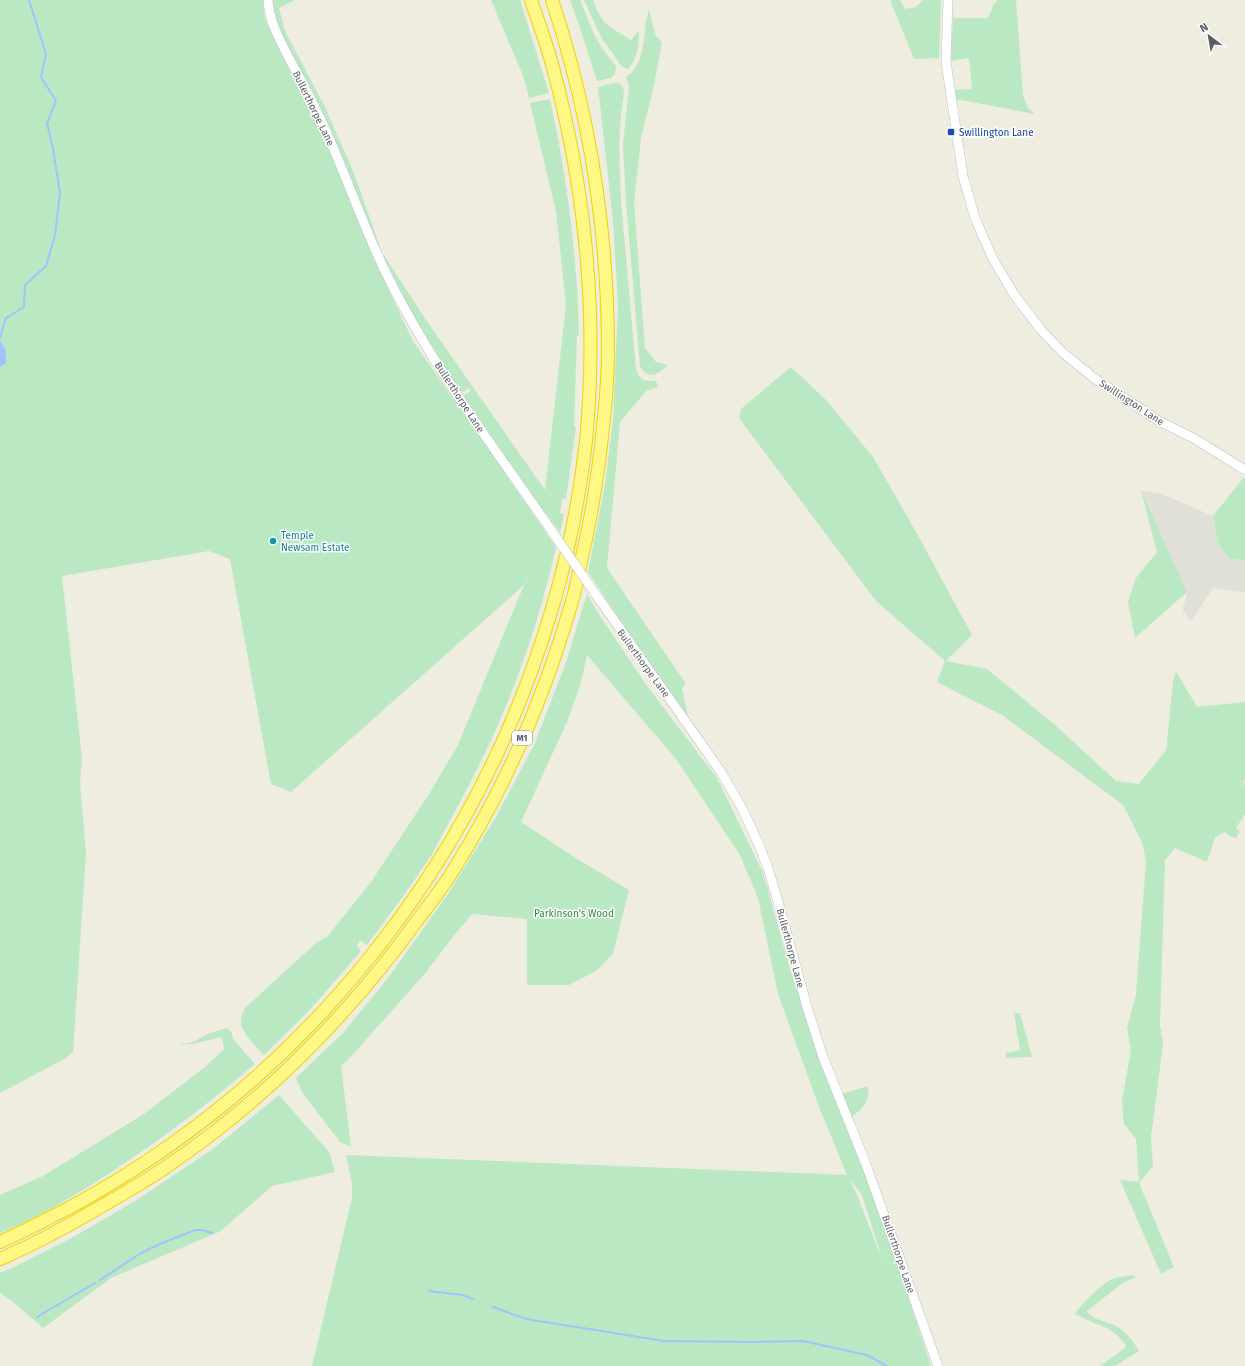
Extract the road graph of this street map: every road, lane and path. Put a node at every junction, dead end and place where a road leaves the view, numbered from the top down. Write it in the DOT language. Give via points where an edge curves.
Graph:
graph roads {
  1 [pos="268,0"];
  2 [pos="531,0"];
  3 [pos="552,0"];
  4 [pos="948,0"];
  5 [pos="1245,470"];
  6 [pos="0,1242"];
  7 [pos="0,1259"];
  8 [pos="938,1366"];
  1 -- 8 [label="street, Bullerthorpe Lane, bridge" via="268,10 278,36 336,152 366,230 419,334 443,374 721,772 742,808 759,845 778,898 823,1057 868,1167"];
  2 -- 6 [label="highway, M1" via="551,60 573,155 587,268 590,371 578,502 564,566 541,646 516,711 488,774 455,836 427,880 392,930 342,992 299,1037 256,1078 197,1126 144,1163 90,1196"];
  3 -- 7 [label="highway, M1" via="575,77 599,197 608,354 604,426 595,495 574,596 551,667 524,735 498,790 454,871 398,947 327,1031 262,1094 164,1169 67,1227"];
  4 -- 5 [label="street, Swillington Lane" via="946,62 963,176 975,218 994,260 1015,296 1062,352 1094,378 1159,421 1195,439"];
}
